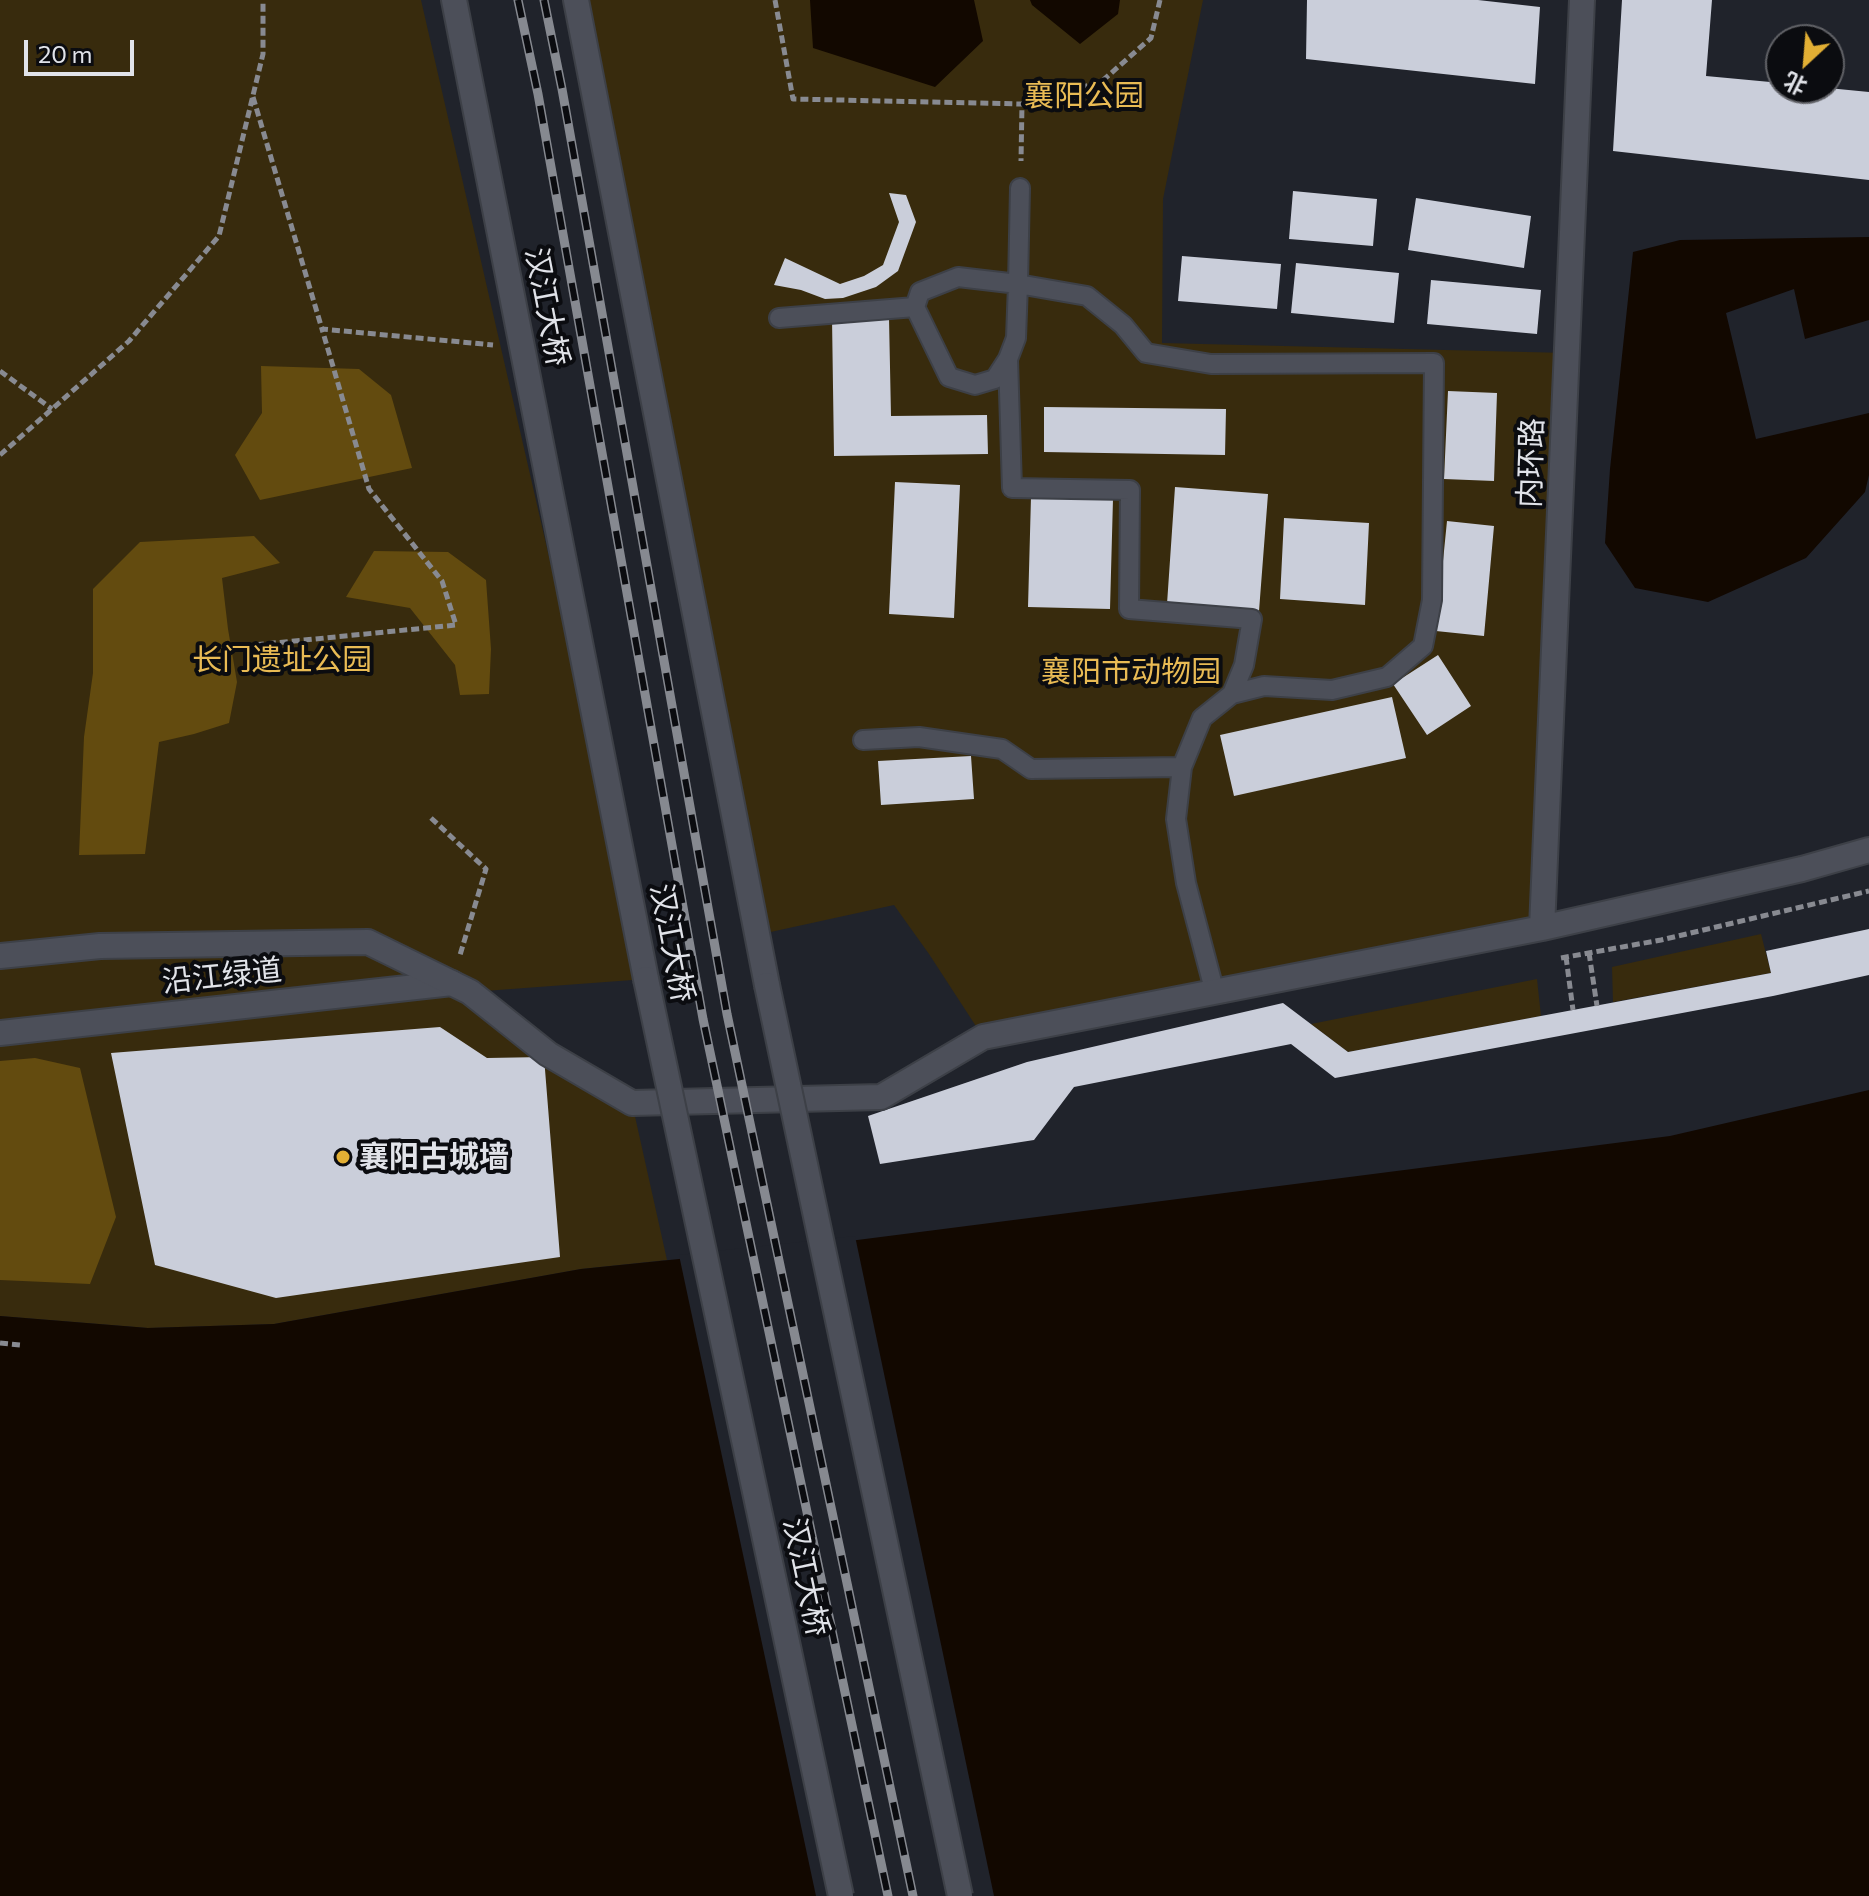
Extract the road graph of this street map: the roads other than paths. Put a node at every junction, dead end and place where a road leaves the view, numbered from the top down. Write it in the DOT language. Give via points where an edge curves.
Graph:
graph roads {
  1 [pos="454,0"];
  2 [pos="576,0"];
  3 [pos="1582,0"];
  4 [pos="1020,188"];
  5 [pos="1018,284"];
  6 [pos="915,307"];
  7 [pos="779,318"];
  8 [pos="1008,359"];
  9 [pos="1232,694"];
  10 [pos="863,740"];
  11 [pos="1182,767"];
  12 [pos="1869,850"];
  13 [pos="1542,928"];
  14 [pos="0,956"];
  15 [pos="452,983"];
  16 [pos="1215,993"];
  17 [pos="0,1033"];
  18 [pos="841,1896"];
  19 [pos="960,1896"];
  1 -- 18 [label="main road, 汉江大桥, bridge" via="646,979"];
  2 -- 19 [label="main road, bridge" via="767,985"];
  3 -- 13 [label="main road, 内环路"];
  4 -- 5 [label="lane"];
  5 -- 6 [label="lane" via="958,277 920,292"];
  5 -- 8 [label="lane" via="1016,338"];
  5 -- 9 [label="lane" via="1087,296 1123,325 1146,353 1211,364 1434,363 1432,600 1423,646 1387,677 1332,690 1264,686"];
  6 -- 7 [label="lane"];
  6 -- 8 [label="lane" via="949,377 975,385 995,379"];
  8 -- 9 [label="lane" via="1012,488 1130,490 1129,609 1252,619 1244,665"];
  9 -- 11 [label="lane" via="1202,718"];
  10 -- 11 [label="lane" via="919,737 1002,749 1031,769"];
  11 -- 16 [label="lane" via="1176,819 1186,883"];
  12 -- 13 [label="main road"];
  13 -- 16 [label="main road"];
  14 -- 15 [label="main road" via="100,946 368,942"];
  15 -- 16 [label="main road" via="548,1054 632,1103 881,1097 983,1037"];
  15 -- 17 [label="main road, 沿江绿道"];
}
